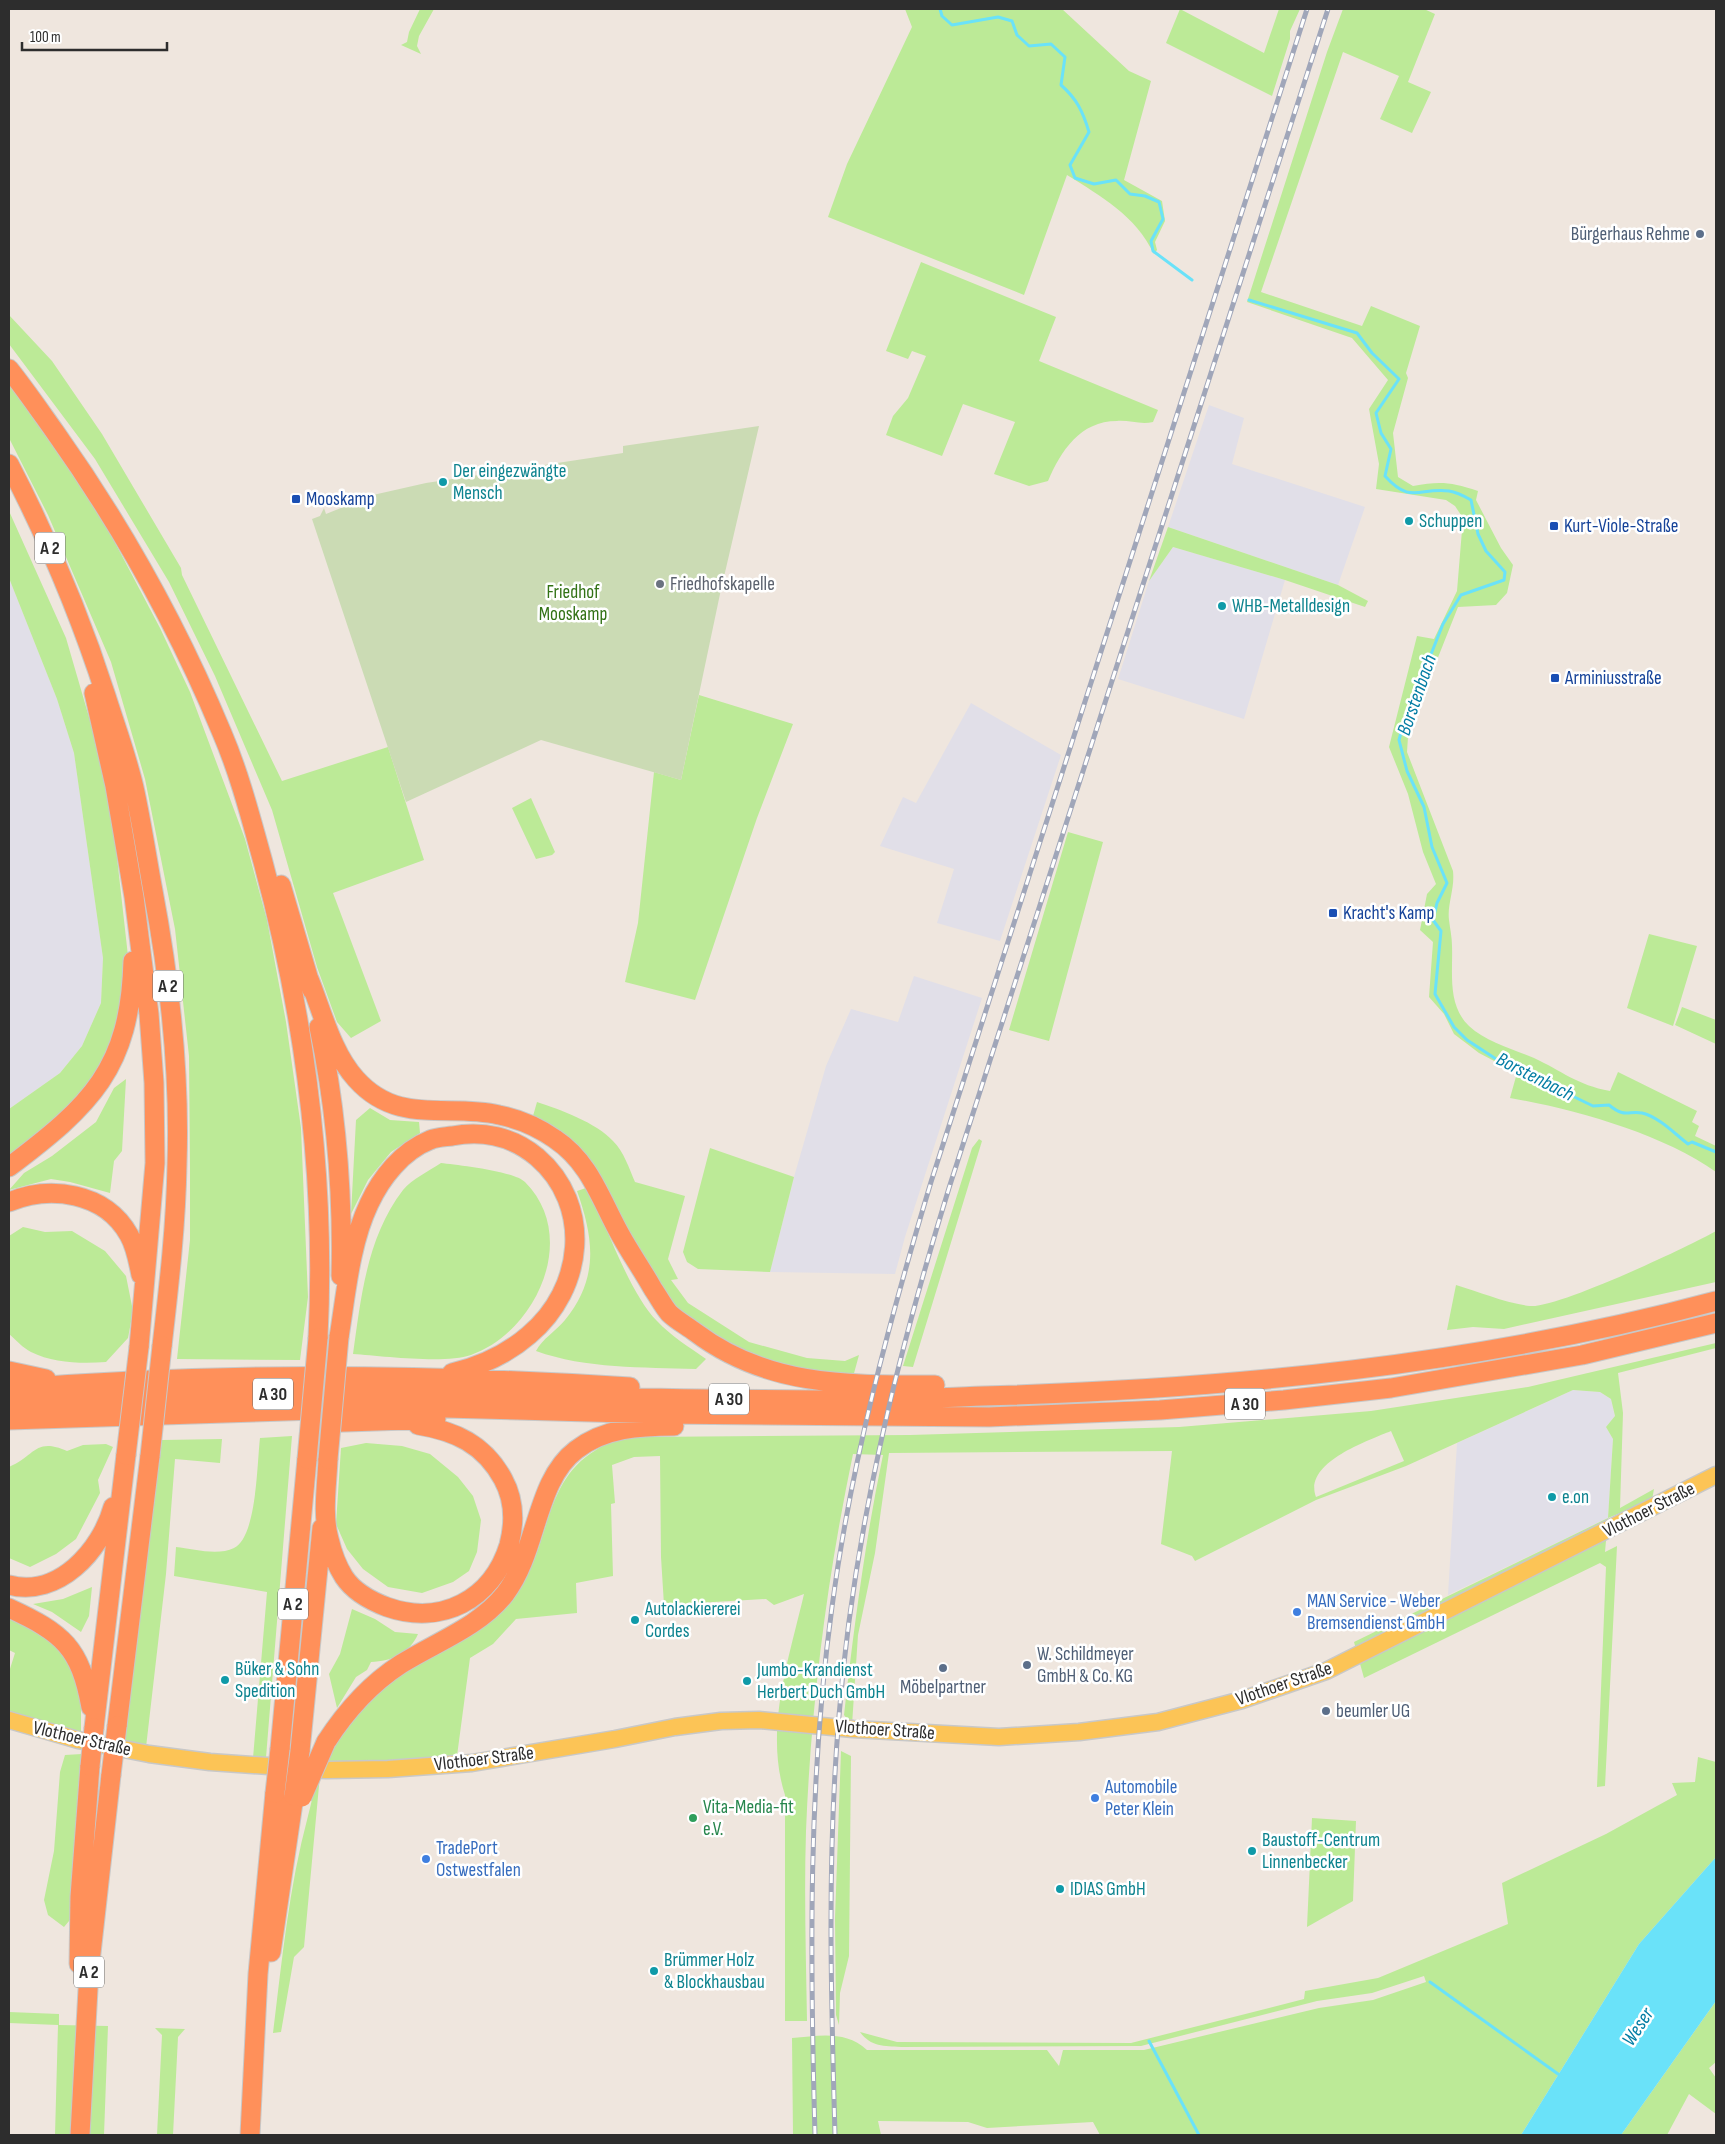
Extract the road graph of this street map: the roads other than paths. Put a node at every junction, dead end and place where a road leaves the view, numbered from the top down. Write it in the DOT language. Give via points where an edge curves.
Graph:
graph roads {
  1 [pos="9,368"];
  2 [pos="9,464"];
  3 [pos="86,634"];
  4 [pos="246,801"];
  5 [pos="134,898"];
  6 [pos="309,979"];
  7 [pos="9,1167"];
  8 [pos="9,1202"];
  9 [pos="1716,1301"];
  10 [pos="143,1309"];
  11 [pos="1716,1323"];
  12 [pos="339,1337"];
  13 [pos="9,1370"];
  14 [pos="1338,1372"];
  15 [pos="369,1378"];
  16 [pos="82,1383"];
  17 [pos="9,1389"];
  18 [pos="921,1398"];
  19 [pos="9,1403"];
  20 [pos="559,1412"];
  21 [pos="989,1417"];
  22 [pos="9,1420"];
  23 [pos="392,1422"];
  24 [pos="29,1428"];
  25 [pos="9,1429"];
  26 [pos="9,1433"];
  27 [pos="126,1455"];
  28 [pos="328,1460"];
  29 [pos="1716,1475"];
  30 [pos="9,1585"];
  31 [pos="9,1608"];
  32 [pos="9,1720"];
  33 [pos="94,1728"];
  34 [pos="290,1795"];
  35 [pos="89,1898"];
  36 [pos="270,1917"];
  37 [pos="80,2135"];
  38 [pos="250,2135"];
  1 -- 4 [label="highway, A 2" via="86,475 163,608 222,734"];
  2 -- 3 [label="highway, A 2"];
  3 -- 5 [label="highway" via="96,704 115,786"];
  3 -- 35 [label="highway, A 2, bridge" via="135,792 162,942 177,1087 178,1163 173,1255 150,1456 111,1776"];
  4 -- 6 [label="highway" via="272,852"];
  4 -- 34 [label="highway, A 2, bridge" via="274,906 297,1012 313,1134 320,1237 318,1338 280,1749"];
  5 -- 7 [label="highway" via="132,998 123,1038 110,1067 76,1113"];
  5 -- 10 [label="highway" via="154,1083 155,1163"];
  6 -- 12 [label="highway" via="332,1102 338,1167"];
  6 -- 14 [label="highway" via="338,1050 356,1079 378,1097 398,1106 419,1112 498,1114 527,1123 556,1139 592,1176 620,1235 668,1312 718,1350 750,1365 784,1375 858,1385 1144,1380 1310,1368"];
  8 -- 10 [label="highway" via="28,1194 63,1192 101,1206 118,1220 136,1248"];
  9 -- 14 [label="highway, A 30" via="1579,1334 1437,1359"];
  10 -- 27 [label="highway, bridge"];
  11 -- 21 [label="highway, A 30" via="1582,1354 1391,1388 1160,1410"];
  12 -- 15 [label="highway" via="351,1269 368,1205 386,1175 405,1155 430,1140 468,1133 498,1136 528,1149 550,1168 574,1215 576,1246 569,1278 553,1309 530,1334 503,1355 475,1368 440,1376"];
  12 -- 28 [label="highway, bridge"];
  13 -- 16 [label="highway" via="37,1379"];
  14 -- 18 [label="highway, A 30" via="1158,1389"];
  15 -- 16 [label="highway"];
  15 -- 18 [label="highway" via="577,1383 749,1394"];
  16 -- 17 [label="highway"];
  18 -- 19 [label="highway, A 30" via="660,1399 255,1394"];
  20 -- 21 [label="highway, A 30"];
  20 -- 22 [label="highway, A 30" via="409,1407"];
  20 -- 23 [label="highway"];
  21 -- 34 [label="highway, bridge" via="923,1426 659,1426 611,1432 592,1439 575,1450 556,1472 519,1572 500,1599 456,1634 401,1664 378,1681 349,1709"];
  23 -- 24 [label="highway"];
  23 -- 28 [label="highway" via="434,1428 475,1444 488,1456 508,1489 513,1509 512,1534 494,1577 477,1595 452,1609 426,1614 400,1612 359,1593 344,1578 328,1537"];
  24 -- 25 [label="highway"];
  24 -- 26 [label="highway"];
  27 -- 30 [label="highway" via="111,1512 100,1538 84,1560 65,1576 42,1585"];
  27 -- 33 [label="highway"];
  28 -- 34 [label="highway, bridge" via="300,1751"];
  29 -- 32 [label="main road, Vlothoer Straße" via="1326,1671 1242,1700 1158,1722 1079,1732 999,1737 760,1720 720,1721 472,1763 326,1770 149,1754 78,1740"];
  31 -- 33 [label="highway" via="59,1635 75,1655 82,1668"];
  33 -- 35 [label="highway, bridge" via="90,1766"];
  34 -- 36 [label="highway, A 2"];
  34 -- 36 [label="highway" via="287,1849"];
  35 -- 37 [label="highway, A 2"];
  36 -- 38 [label="highway" via="268,1975 255,2032"];
}
